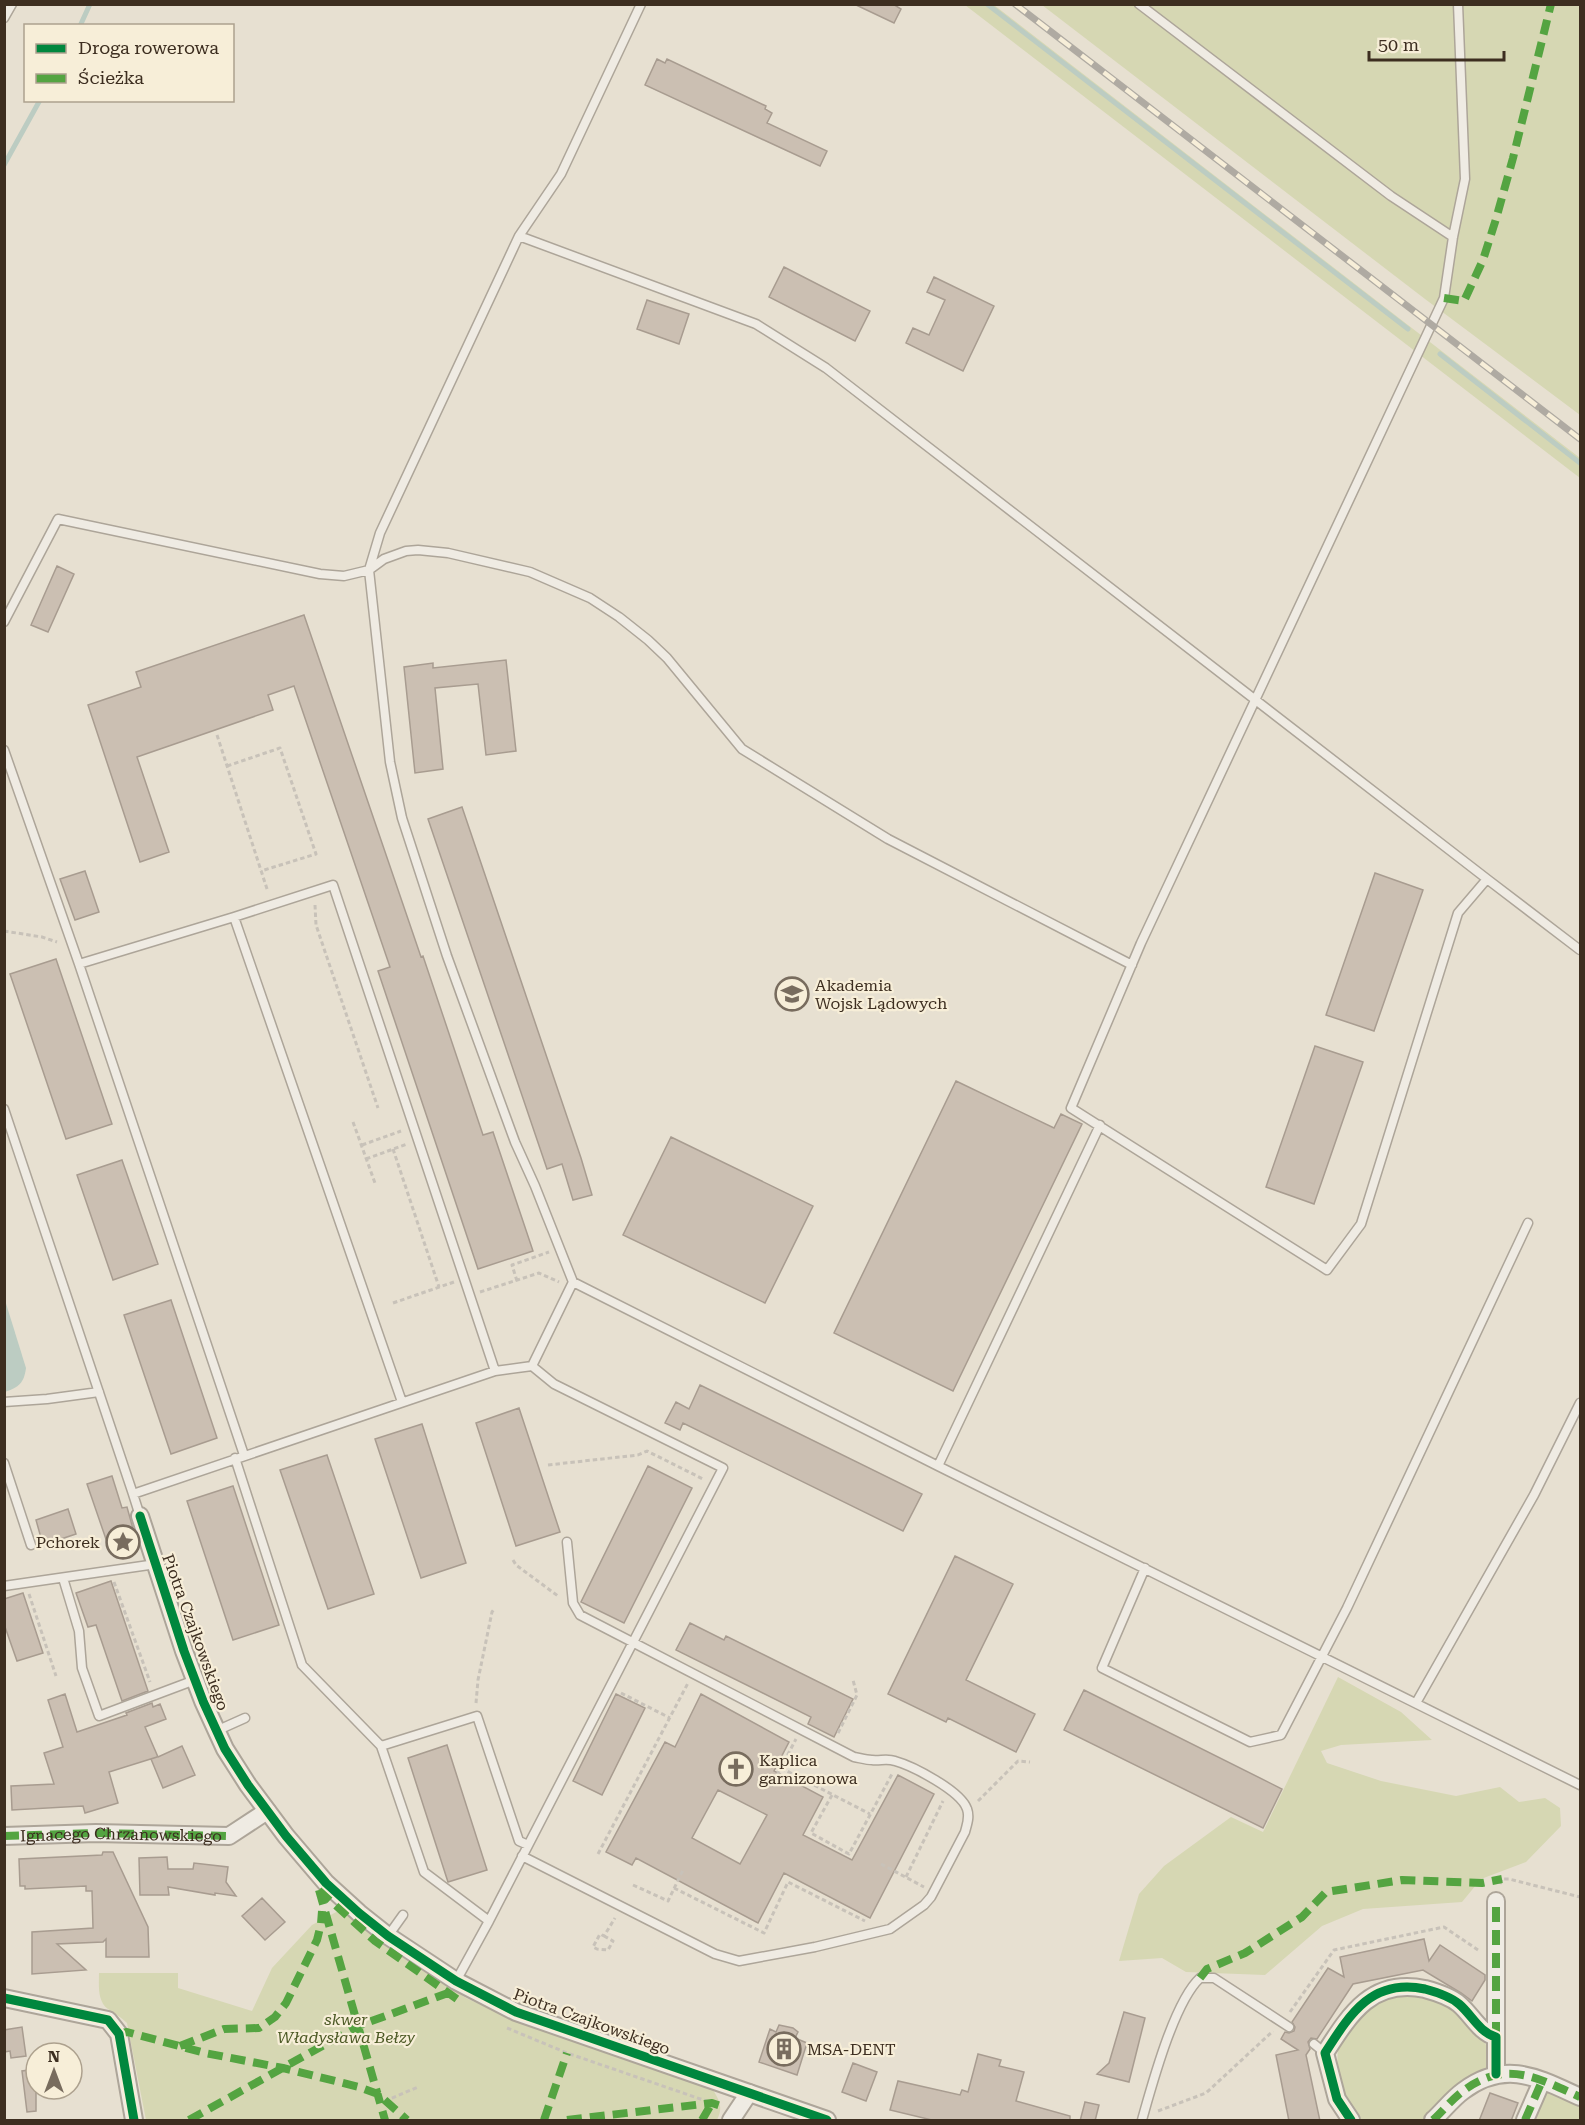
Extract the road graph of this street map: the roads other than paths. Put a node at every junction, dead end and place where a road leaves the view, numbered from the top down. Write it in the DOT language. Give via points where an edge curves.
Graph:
graph roads {
  1 [pos="12,4"];
  2 [pos="641,4"];
  3 [pos="1139,4"];
  4 [pos="1458,4"];
  5 [pos="4,18"];
  6 [pos="519,236"];
  7 [pos="1453,237"];
  8 [pos="369,570"];
  9 [pos="4,622"];
  10 [pos="1256,700"];
  11 [pos="4,750"];
  12 [pos="1487,879"];
  13 [pos="234,917"];
  14 [pos="1581,950"];
  15 [pos="79,964"];
  16 [pos="1132,965"];
  17 [pos="4,1109"];
  18 [pos="1100,1125"];
  19 [pos="1528,1223"];
  20 [pos="573,1282"];
  21 [pos="532,1366"];
  22 [pos="495,1371"];
  23 [pos="99,1392"];
  24 [pos="4,1402"];
  25 [pos="402,1402"];
  26 [pos="1581,1403"];
  27 [pos="244,1455"];
  28 [pos="235,1458"];
  29 [pos="4,1463"];
  30 [pos="938,1466"];
  31 [pos="133,1494"];
  32 [pos="140,1516"];
  33 [pos="567,1542"];
  34 [pos="31,1545"];
  35 [pos="156,1564"];
  36 [pos="1145,1568"];
  37 [pos="63,1578"];
  38 [pos="4,1586"];
  39 [pos="634,1643"];
  40 [pos="1320,1656"];
  41 [pos="195,1680"];
  42 [pos="1416,1703"];
  43 [pos="244,1718"];
  44 [pos="216,1731"];
  45 [pos="381,1746"];
  46 [pos="1581,1785"];
  47 [pos="267,1811"];
  48 [pos="4,1836"];
  49 [pos="528,1845"];
  50 [pos="522,1856"];
  51 [pos="1496,1900"];
  52 [pos="403,1915"];
  53 [pos="489,1921"];
  54 [pos="388,1936"];
  55 [pos="456,1981"];
  56 [pos="4,1998"];
  57 [pos="1286,2025"];
  58 [pos="1496,2037"];
  59 [pos="1496,2074"];
  60 [pos="1542,2080"];
  61 [pos="749,2093"];
  62 [pos="1581,2097"];
  63 [pos="134,2121"];
  64 [pos="731,2121"];
  65 [pos="827,2121"];
  66 [pos="1142,2121"];
  67 [pos="1352,2121"];
  68 [pos="1433,2121"];
  69 [pos="1525,2121"];
  1 -- 5 [label="lane"];
  2 -- 6 [label="lane" via="561,174"];
  3 -- 7 [label="lane" via="1390,196"];
  4 -- 7 [label="lane" via="1466,179"];
  6 -- 8 [label="lane" via="380,533"];
  6 -- 10 [label="lane" via="756,324 826,368"];
  7 -- 10 [label="lane" via="1443,298"];
  8 -- 9 [label="lane" via="344,576 320,574 58,519"];
  8 -- 16 [label="lane" via="406,550 448,553 530,573 590,598 667,658 742,749 888,839"];
  8 -- 20 [label="lane" via="390,762 402,818 515,1143"];
  10 -- 12 [label="lane"];
  10 -- 16 [label="lane"];
  11 -- 15 [label="lane"];
  12 -- 14 [label="lane"];
  12 -- 18 [label="lane" via="1458,913 1361,1224 1328,1270"];
  13 -- 15 [label="lane"];
  13 -- 22 [label="lane" via="333,885"];
  13 -- 25 [label="lane"];
  15 -- 27 [label="lane"];
  16 -- 18 [label="lane" via="1071,1108"];
  17 -- 23 [label="lane"];
  18 -- 30 [label="lane"];
  19 -- 40 [label="lane" via="1347,1608"];
  20 -- 21 [label="lane"];
  20 -- 30 [label="lane"];
  21 -- 22 [label="lane"];
  21 -- 39 [label="lane" via="554,1384 723,1468"];
  22 -- 25 [label="lane"];
  23 -- 24 [label="lane"];
  23 -- 31 [label="lane"];
  25 -- 27 [label="lane"];
  26 -- 42 [label="lane" via="1534,1495"];
  27 -- 28 [label="lane"];
  28 -- 31 [label="lane"];
  28 -- 45 [label="lane" via="302,1665"];
  29 -- 34 [label="lane"];
  30 -- 36 [label="lane"];
  31 -- 32 [label="lane"];
  32 -- 35 [label="street, Piotra Czajkowskiego"];
  33 -- 39 [label="lane" via="573,1603 580,1615"];
  35 -- 37 [label="lane"];
  35 -- 41 [label="street, Piotra Czajkowskiego"];
  36 -- 40 [label="lane"];
  36 -- 40 [label="lane" via="1102,1668 1229,1732 1250,1742 1281,1735"];
  37 -- 38 [label="lane"];
  37 -- 41 [label="lane" via="79,1631 82,1668 99,1716"];
  39 -- 49 [label="lane"];
  39 -- 50 [label="lane" via="854,1757 899,1762 943,1784 965,1805 965,1832 924,1905 890,1929 739,1961 716,1954"];
  40 -- 42 [label="lane"];
  41 -- 44 [label="street, Piotra Czajkowskiego"];
  42 -- 46 [label="lane"];
  43 -- 44 [label="lane"];
  44 -- 47 [label="street, Piotra Czajkowskiego"];
  45 -- 49 [label="lane" via="477,1716 519,1841"];
  45 -- 53 [label="lane" via="424,1872"];
  47 -- 48 [label="street, Ignacego Chrzanowskiego" via="229,1836"];
  47 -- 54 [label="street, Piotra Czajkowskiego" via="326,1883"];
  49 -- 50 [label="lane"];
  50 -- 53 [label="lane"];
  51 -- 58 [label="street"];
  52 -- 54 [label="lane"];
  53 -- 55 [label="lane"];
  54 -- 55 [label="street, Piotra Czajkowskiego"];
  55 -- 61 [label="street, Piotra Czajkowskiego" via="516,2012"];
  56 -- 63 [label="street" via="108,2020 119,2034"];
  57 -- 66 [label="lane" via="1214,1978 1200,1978 1191,1986 1171,2028"];
  58 -- 59 [label="street"];
  58 -- 67 [label="street" via="1486,2034 1457,2002 1431,1990 1395,1988 1375,1994 1320,2048 1337,2100"];
  59 -- 60 [label="street" via="1520,2074"];
  59 -- 68 [label="street" via="1463,2091"];
  60 -- 62 [label="street"];
  60 -- 69 [label="street"];
  61 -- 64 [label="street"];
  61 -- 65 [label="street, Piotra Czajkowskiego"];
}
